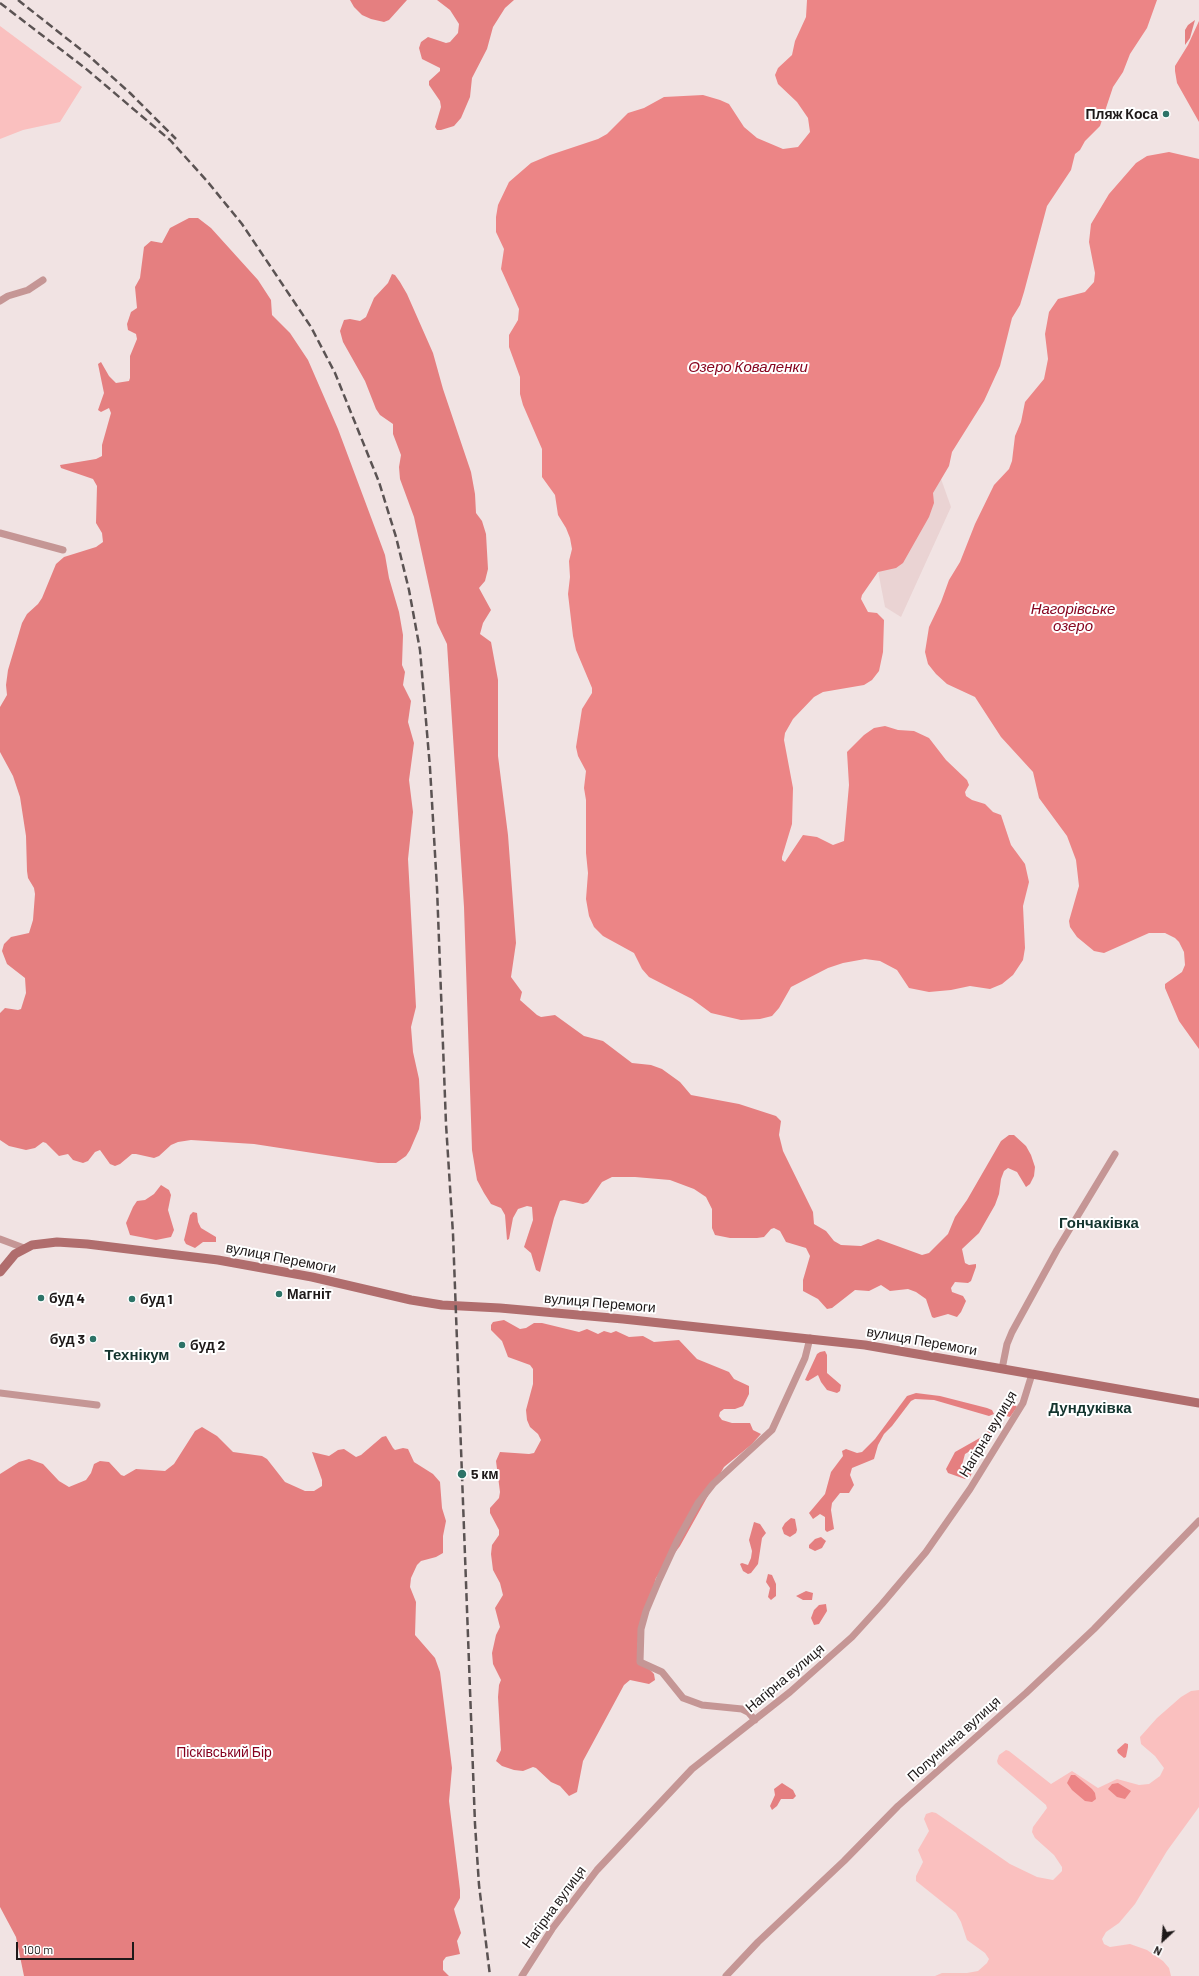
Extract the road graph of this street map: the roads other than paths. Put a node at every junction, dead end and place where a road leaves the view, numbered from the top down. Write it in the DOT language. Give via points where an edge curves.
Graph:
graph roads {
  1 [pos="43,280"];
  2 [pos="0,301"];
  3 [pos="0,533"];
  4 [pos="63,550"];
  5 [pos="1115,1154"];
  6 [pos="0,1239"];
  7 [pos="24,1248"];
  8 [pos="0,1272"];
  9 [pos="810,1338"];
  10 [pos="1002,1369"];
  11 [pos="1032,1374"];
  12 [pos="0,1393"];
  13 [pos="1199,1403"];
  14 [pos="97,1405"];
  15 [pos="1199,1521"];
  16 [pos="755,1720"];
  17 [pos="522,1976"];
  18 [pos="726,1976"];
  1 -- 2 [label="street" via="28,290"];
  3 -- 4 [label="street"];
  5 -- 10 [label="street, Нагірна вулиця" via="1057,1250 1012,1332"];
  6 -- 7 [label="street"];
  7 -- 8 [label="street" via="11,1258"];
  7 -- 9 [label="street, вулиця Перемоги" via="48,1242 95,1245 218,1260 442,1305 566,1314"];
  9 -- 10 [label="street, вулиця Перемоги" via="917,1353"];
  9 -- 16 [label="street" via="805,1358 772,1430 713,1484 687,1521 659,1580 641,1629 640,1662 662,1672 683,1698 702,1705 742,1709"];
  10 -- 11 [label="street, вулиця Перемоги"];
  11 -- 13 [label="street, вулиця Перемоги"];
  11 -- 16 [label="street, Нагірна вулиця" via="1021,1408 963,1500 912,1569 852,1637"];
  12 -- 14 [label="street"];
  15 -- 18 [label="street, Полунична вулиця" via="1094,1629 891,1813"];
  16 -- 17 [label="street, Нагірна вулиця" via="692,1769 608,1857 568,1906 534,1954"];
}
